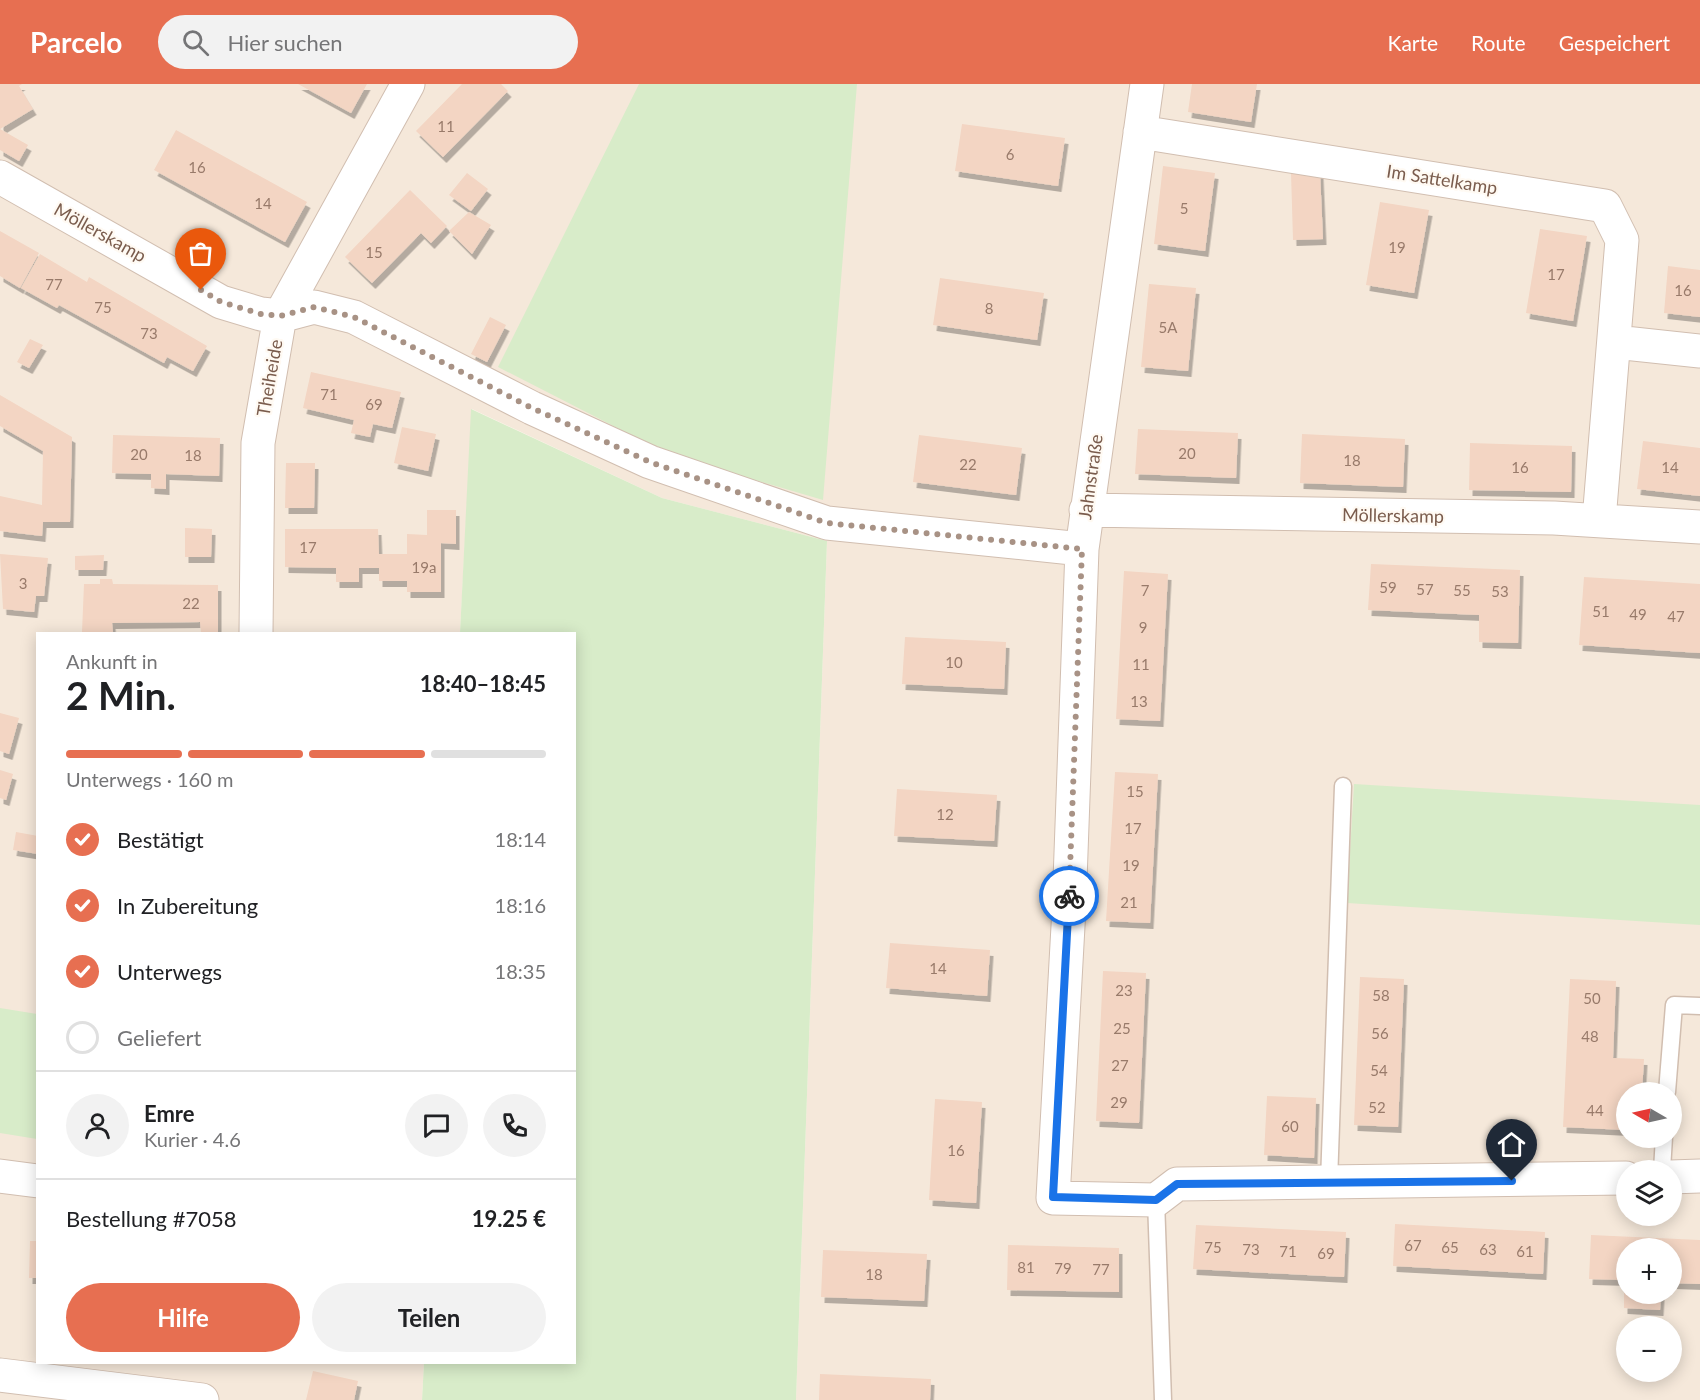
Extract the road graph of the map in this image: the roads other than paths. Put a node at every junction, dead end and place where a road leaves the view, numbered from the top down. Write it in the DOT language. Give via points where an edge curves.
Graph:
graph roads {
  1 [pos="408,84"];
  2 [pos="1147,84"];
  3 [pos="1140,132"];
  4 [pos="0,177"];
  5 [pos="280,316"];
  6 [pos="1615,342"];
  7 [pos="1700,351"];
  8 [pos="1086,510"];
  9 [pos="1599,520"];
  10 [pos="1700,527"];
  11 [pos="1082,549"];
  12 [pos="256,632"];
  13 [pos="1344,786"];
  14 [pos="1700,1006"];
  15 [pos="1668,1082"];
  16 [pos="0,1176"];
  17 [pos="1700,1176"];
  18 [pos="1682,1177"];
  19 [pos="1616,1178"];
  20 [pos="36,1181"];
  21 [pos="1329,1182"];
  22 [pos="1156,1200"];
  23 [pos="0,1375"];
  24 [pos="202,1400"];
  25 [pos="1163,1400"];
  1 -- 5 [label="street, Theiheide"];
  2 -- 3 [label="street, Jahnstraße"];
  3 -- 6 [label="street, Im Sattelkamp" via="1605,206 1622,240"];
  3 -- 8 [label="street, Jahnstraße"];
  4 -- 5 [label="street, Möllerskamp" via="221,302"];
  5 -- 11 [label="street, Möllerskamp" via="314,307 354,317 532,408 650,462 827,523"];
  5 -- 12 [label="street, Theiheide" via="258,443"];
  6 -- 7 [label="street"];
  6 -- 9 [label="street, Im Sattelkamp"];
  8 -- 9 [label="street, Möllerskamp"];
  8 -- 11 [label="street, Jahnstraße"];
  9 -- 10 [label="street, Möllerskamp"];
  11 -- 22 [label="street, Jahnstraße" via="1069,908 1053,1197"];
  13 -- 21 [label="lane"];
  14 -- 15 [label="lane" via="1674,1005"];
  16 -- 20 [label="street"];
  17 -- 18 [label="street"];
  19 -- 21 [label="street"];
  21 -- 22 [label="street" via="1177,1184"];
  22 -- 25 [label="lane"];
  23 -- 24 [label="street"];
}
